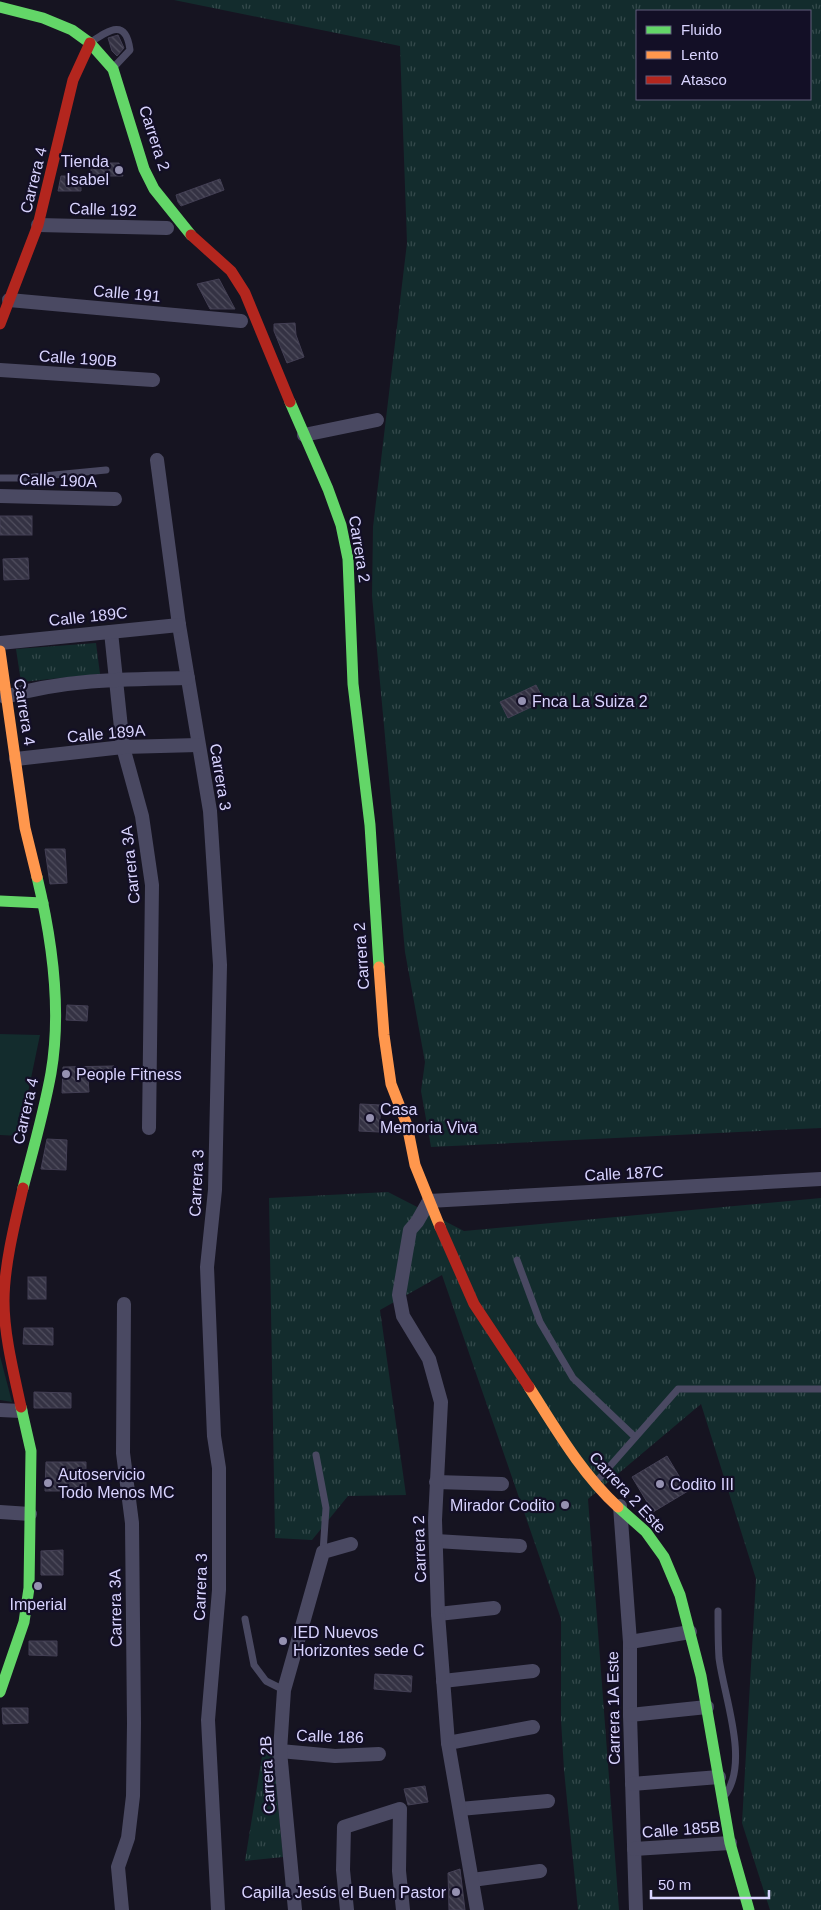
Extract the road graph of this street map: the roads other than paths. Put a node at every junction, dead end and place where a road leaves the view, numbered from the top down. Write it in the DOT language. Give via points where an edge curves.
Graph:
graph roads {
  1 [pos="0,8"];
  2 [pos="90,42"];
  3 [pos="113,69"];
  4 [pos="38,224"];
  5 [pos="167,228"];
  6 [pos="9,300"];
  7 [pos="241,321"];
  8 [pos="0,324"];
  9 [pos="0,370"];
  10 [pos="153,380"];
  11 [pos="377,420"];
  12 [pos="304,435"];
  13 [pos="157,460"];
  14 [pos="106,470"];
  15 [pos="0,478"];
  16 [pos="0,496"];
  17 [pos="115,499"];
  18 [pos="179,625"];
  19 [pos="111,632"];
  20 [pos="0,643"];
  21 [pos="0,652"];
  22 [pos="188,678"];
  23 [pos="116,679"];
  24 [pos="5,697"];
  25 [pos="198,745"];
  26 [pos="123,747"];
  27 [pos="16,759"];
  28 [pos="0,901"];
  29 [pos="42,903"];
  30 [pos="407,1125"];
  31 [pos="149,1128"];
  32 [pos="821,1179"];
  33 [pos="429,1201"];
  34 [pos="517,1260"];
  35 [pos="124,1304"];
  36 [pos="821,1389"];
  37 [pos="0,1410"];
  38 [pos="21,1411"];
  39 [pos="635,1437"];
  40 [pos="316,1455"];
  41 [pos="436,1482"];
  42 [pos="595,1483"];
  43 [pos="502,1484"];
  44 [pos="620,1506"];
  45 [pos="0,1512"];
  46 [pos="30,1514"];
  47 [pos="436,1541"];
  48 [pos="351,1544"];
  49 [pos="520,1546"];
  50 [pos="323,1552"];
  51 [pos="494,1608"];
  52 [pos="718,1611"];
  53 [pos="438,1614"];
  54 [pos="245,1619"];
  55 [pos="690,1632"];
  56 [pos="630,1642"];
  57 [pos="533,1671"];
  58 [pos="443,1681"];
  59 [pos="284,1690"];
  60 [pos="0,1692"];
  61 [pos="706,1707"];
  62 [pos="630,1716"];
  63 [pos="533,1727"];
  64 [pos="448,1743"];
  65 [pos="280,1751"];
  66 [pos="379,1754"];
  67 [pos="719,1777"];
  68 [pos="632,1784"];
  69 [pos="722,1798"];
  70 [pos="548,1801"];
  71 [pos="460,1810"];
  72 [pos="730,1843"];
  73 [pos="634,1849"];
  74 [pos="540,1871"];
  75 [pos="472,1880"];
  76 [pos="122,1910"];
  77 [pos="218,1910"];
  78 [pos="294,1910"];
  79 [pos="347,1910"];
  80 [pos="402,1910"];
  81 [pos="477,1910"];
  82 [pos="636,1910"];
  83 [pos="749,1910"];
  1 -- 2 [label="main road, Carrera 2" via="42,18 72,30"];
  2 -- 3 [label="main road, Carrera 2"];
  2 -- 3 [label="lane" via="111,29 117,28 122,32 130,50"];
  2 -- 4 [label="main road, Carrera 4" via="73,80"];
  3 -- 12 [label="main road, Carrera 2" via="144,169 154,189 183,227 231,271 245,293"];
  4 -- 5 [label="street, Calle 192"];
  4 -- 6 [label="main road, Carrera 4"];
  6 -- 7 [label="street, Calle 191"];
  6 -- 8 [label="main road, Carrera 4"];
  9 -- 10 [label="street, Calle 190B"];
  11 -- 12 [label="street"];
  12 -- 30 [label="main road, Carrera 2" via="342,525 348,559 353,676 370,825 384,1035 391,1084"];
  13 -- 18 [label="street, Carrera 3"];
  14 -- 15 [label="lane"];
  16 -- 17 [label="street, Calle 190A"];
  18 -- 19 [label="street, Calle 189C"];
  18 -- 22 [label="street, Carrera 3"];
  19 -- 20 [label="street, Calle 189C"];
  19 -- 23 [label="street, Carrera 3A"];
  21 -- 24 [label="main road, Carrera 4"];
  22 -- 23 [label="street"];
  22 -- 25 [label="street, Carrera 3"];
  23 -- 24 [label="street"];
  23 -- 26 [label="street, Carrera 3A"];
  24 -- 27 [label="main road, Carrera 4"];
  25 -- 26 [label="street, Calle 189A"];
  25 -- 77 [label="street, Carrera 3" via="210,811 220,965 215,1190 207,1267 214,1436 219,1468 219,1590 208,1720"];
  26 -- 27 [label="street, Calle 189A"];
  26 -- 31 [label="street, Carrera 3A" via="142,816 152,885"];
  27 -- 29 [label="main road, Carrera 4"];
  28 -- 29 [label="main road"];
  29 -- 38 [label="main road, Carrera 4" via="56,997 51,1072 13,1232 4,1302"];
  30 -- 33 [label="main road, Carrera 2 Este" via="415,1165"];
  32 -- 33 [label="street, Calle 187C"];
  33 -- 41 [label="street, Carrera 2" via="410,1230 399,1295 403,1316 429,1359 439,1394"];
  33 -- 42 [label="main road, Carrera 2 Este" via="474,1304 575,1458"];
  34 -- 39 [label="lane" via="540,1322 573,1378"];
  35 -- 76 [label="street, Carrera 3A" via="123,1454 132,1524 134,1723 133,1796 128,1838 118,1868"];
  36 -- 39 [label="lane" via="678,1390"];
  37 -- 38 [label="street"];
  38 -- 46 [label="main road, Carrera 4" via="31,1451"];
  39 -- 42 [label="lane"];
  40 -- 50 [label="lane" via="326,1508"];
  41 -- 43 [label="street"];
  41 -- 47 [label="street, Carrera 2"];
  42 -- 44 [label="main road, Carrera 2 Este"];
  44 -- 55 [label="main road, Carrera 2 Este" via="646,1532 664,1557 680,1595"];
  44 -- 56 [label="street, Carrera 1A Este"];
  45 -- 46 [label="street"];
  46 -- 60 [label="main road, Carrera 4" via="29,1588 25,1614"];
  47 -- 49 [label="street"];
  47 -- 53 [label="street, Carrera 2"];
  48 -- 50 [label="street"];
  50 -- 59 [label="street, Carrera 2B"];
  51 -- 53 [label="street"];
  52 -- 69 [label="lane" via="719,1657 737,1760 734,1778"];
  53 -- 58 [label="street, Carrera 2"];
  54 -- 59 [label="lane" via="254,1665 266,1681"];
  55 -- 56 [label="street"];
  55 -- 61 [label="main road, Carrera 2 Este"];
  56 -- 62 [label="street, Carrera 1A Este"];
  57 -- 58 [label="street"];
  58 -- 64 [label="street, Carrera 2"];
  59 -- 65 [label="street, Carrera 2B"];
  61 -- 62 [label="street"];
  61 -- 67 [label="main road, Carrera 2 Este"];
  62 -- 68 [label="street, Carrera 1A Este"];
  63 -- 64 [label="street"];
  64 -- 71 [label="street, Carrera 2"];
  65 -- 66 [label="street, Calle 186" via="335,1756"];
  65 -- 78 [label="street, Carrera 2B"];
  67 -- 68 [label="street"];
  67 -- 69 [label="main road, Carrera 2 Este"];
  68 -- 73 [label="street, Carrera 1A Este"];
  69 -- 72 [label="main road, Carrera 2 Este"];
  70 -- 71 [label="street"];
  71 -- 75 [label="street, Carrera 2"];
  72 -- 73 [label="street, Calle 185B"];
  72 -- 83 [label="main road, Carrera 2 Este"];
  73 -- 82 [label="street, Carrera 1A Este"];
  74 -- 75 [label="street"];
  75 -- 81 [label="street, Carrera 2"];
  79 -- 80 [label="street" via="343,1870 344,1827 400,1810"];
}
